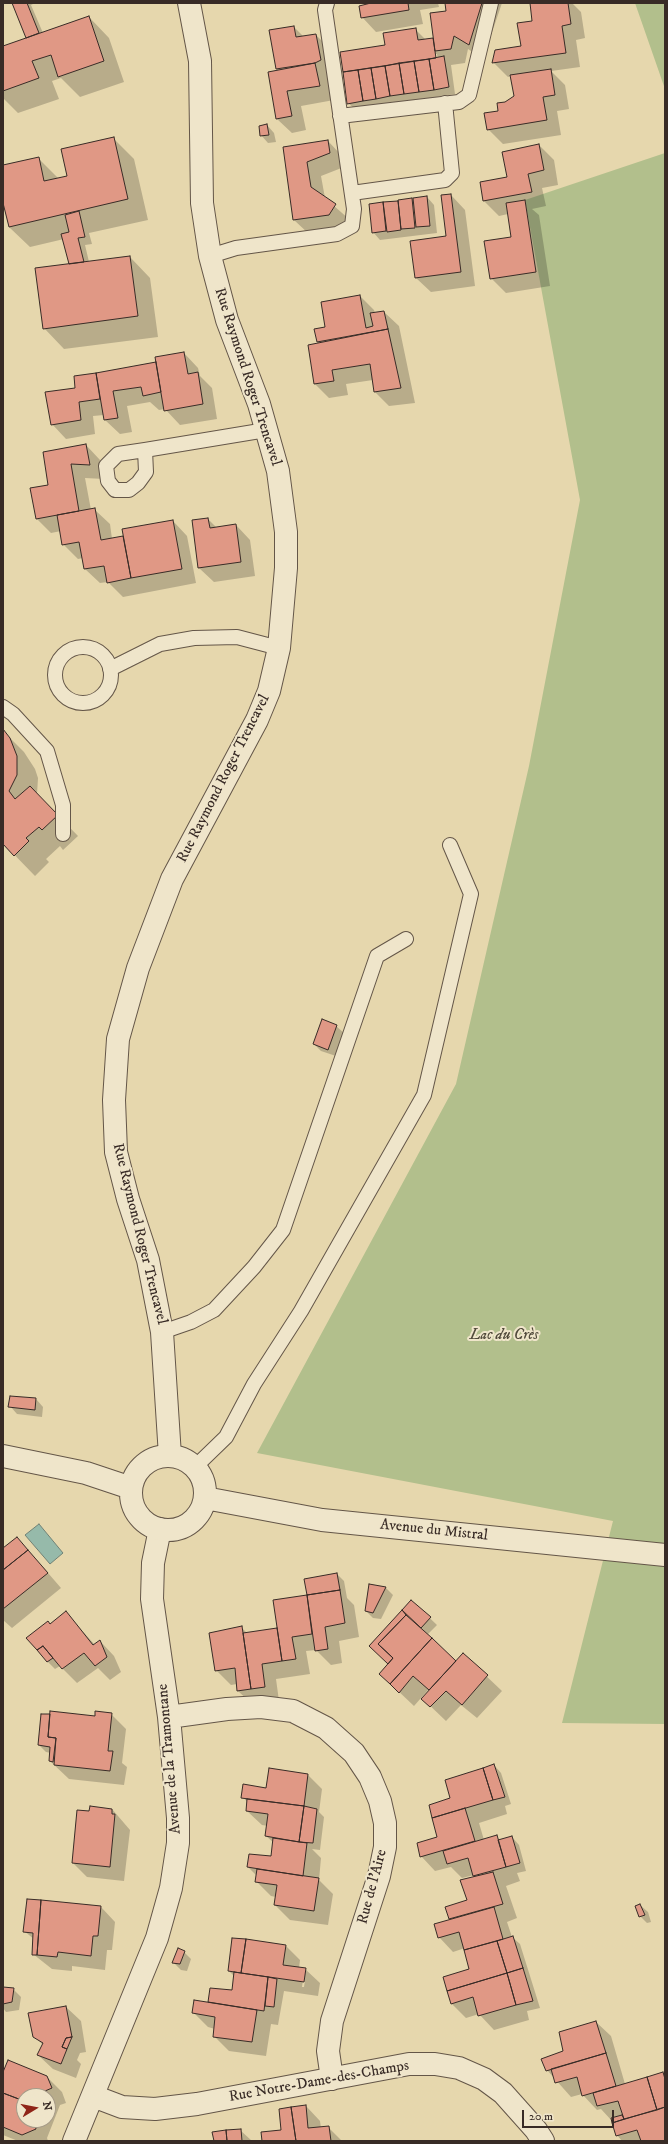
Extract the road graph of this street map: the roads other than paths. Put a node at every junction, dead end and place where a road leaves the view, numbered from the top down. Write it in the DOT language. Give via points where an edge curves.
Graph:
graph roads {
  1 [pos="189,3"];
  2 [pos="327,3"];
  3 [pos="491,3"];
  4 [pos="445,103"];
  5 [pos="340,116"];
  6 [pos="352,193"];
  7 [pos="210,256"];
  8 [pos="266,430"];
  9 [pos="144,450"];
  10 [pos="279,648"];
  11 [pos="110,669"];
  12 [pos="3,707"];
  13 [pos="63,834"];
  14 [pos="450,845"];
  15 [pos="406,939"];
  16 [pos="162,1332"];
  17 [pos="3,1456"];
  18 [pos="170,1456"];
  19 [pos="195,1467"];
  20 [pos="132,1488"];
  21 [pos="205,1498"];
  22 [pos="160,1529"];
  23 [pos="665,1555"];
  24 [pos="169,1717"];
  25 [pos="332,2079"];
  26 [pos="93,2096"];
  27 [pos="74,2141"];
  28 [pos="543,2141"];
  1 -- 7 [label="street, Rue Raymond Roger Trencavel" via="200,61 202,203"];
  2 -- 5 [label="lane" via="325,10"];
  3 -- 4 [label="lane" via="469,95 459,102"];
  4 -- 5 [label="lane"];
  4 -- 6 [label="lane" via="452,173 445,180"];
  5 -- 6 [label="lane"];
  6 -- 7 [label="lane" via="352,226 337,234 236,248"];
  7 -- 8 [label="street, Rue Raymond Roger Trencavel" via="227,320 259,404"];
  8 -- 9 [label="lane"];
  8 -- 10 [label="street, Rue Raymond Roger Trencavel" via="278,471 286,532 286,586"];
  10 -- 11 [label="lane" via="237,638 194,638 160,644"];
  10 -- 16 [label="street, Rue Raymond Roger Trencavel" via="269,691 257,720 172,879 138,968 118,1040 114,1100 116,1152 148,1260"];
  12 -- 13 [label="lane" via="13,714 47,751 63,805"];
  14 -- 19 [label="lane" via="471,894 424,1095 301,1311 254,1384 226,1437"];
  15 -- 16 [label="lane" via="377,956 283,1230 254,1267 214,1310 191,1322"];
  16 -- 18 [label="street, Rue Raymond Roger Trencavel"];
  17 -- 20 [label="street" via="86,1473"];
  18 -- 19 [label="street" via="179,1457"];
  18 -- 20 [label="street" via="149,1461 140,1468"];
  19 -- 21 [label="street" via="201,1476"];
  20 -- 22 [label="street" via="132,1499 138,1514 150,1525"];
  21 -- 22 [label="street" via="201,1509 189,1523 172,1530"];
  21 -- 23 [label="street, Avenue du Mistral" via="322,1520"];
  22 -- 24 [label="street, Avenue de la Tramontane" via="153,1563 152,1599"];
  24 -- 25 [label="street, Rue de l'Aire" via="261,1707 293,1711 326,1728 354,1754 370,1777 380,1801 385,1847 379,1876 332,2021 328,2051"];
  24 -- 26 [label="street, Avenue de la Tramontane" via="178,1818 178,1843 171,1888 156,1938"];
  25 -- 26 [label="street, Rue Notre-Dame-des-Champs" via="197,2104 155,2109 122,2107"];
  25 -- 28 [label="street, Rue Notre-Dame-des-Champs" via="410,2064 435,2064 459,2068 484,2079 503,2093"];
  26 -- 27 [label="street, Avenue de la Tramontane"];
}
